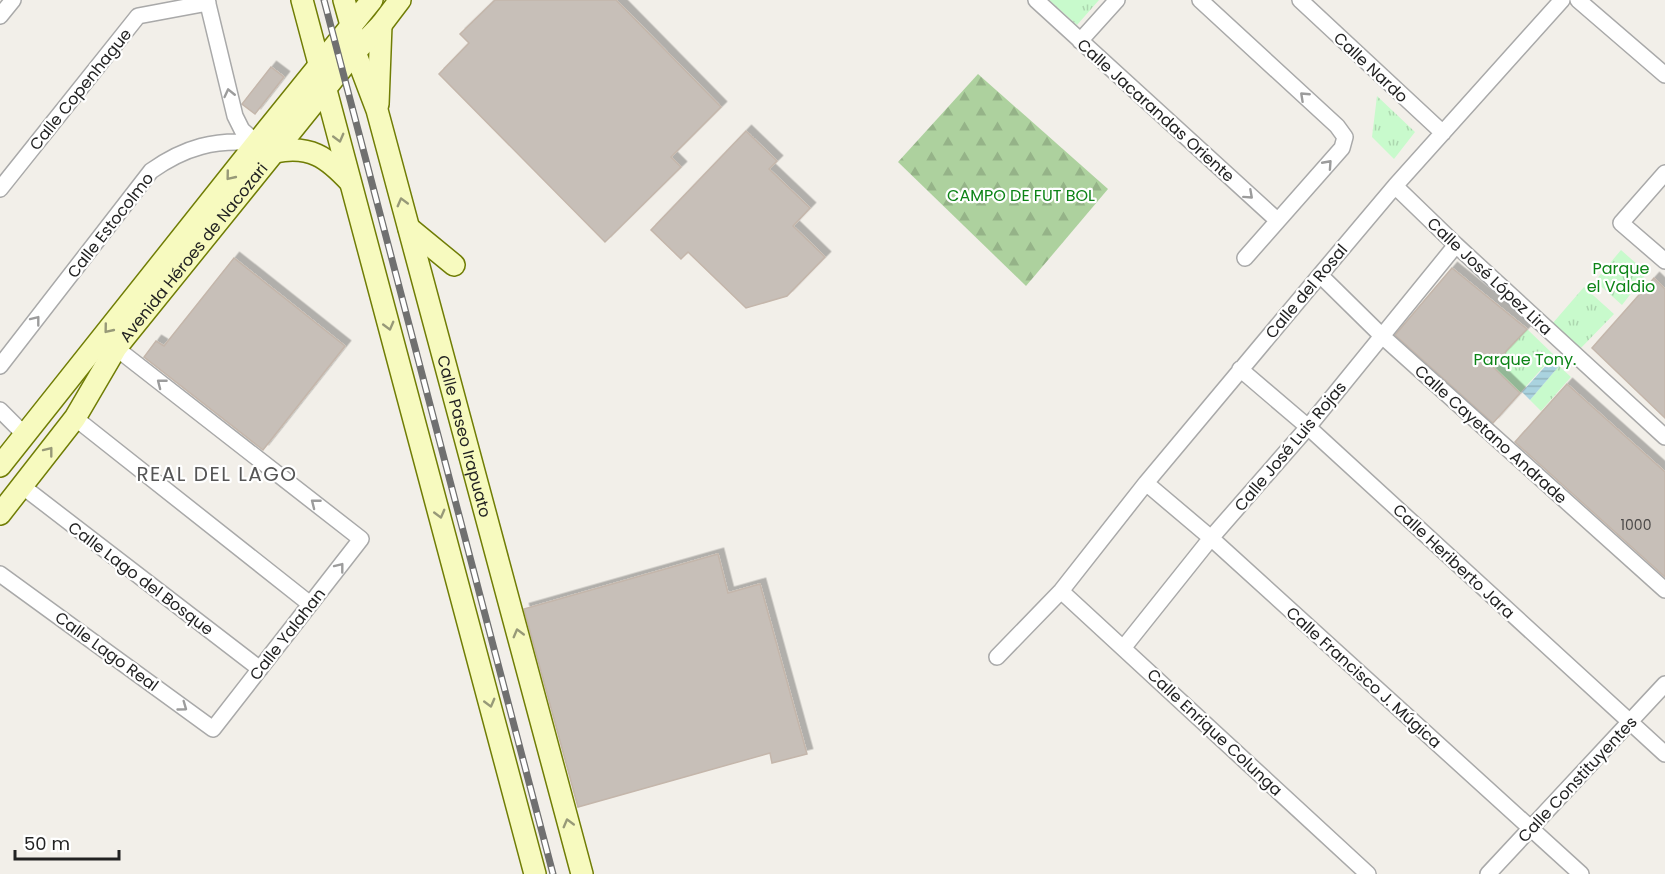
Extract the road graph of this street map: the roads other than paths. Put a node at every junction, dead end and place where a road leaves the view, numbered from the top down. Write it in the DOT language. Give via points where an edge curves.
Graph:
graph roads {
  1 [pos="13,0"];
  2 [pos="302,0"];
  3 [pos="344,0"];
  4 [pos="372,0"];
  5 [pos="400,0"];
  6 [pos="1036,0"];
  7 [pos="1117,0"];
  8 [pos="1200,0"];
  9 [pos="1300,0"];
  10 [pos="1562,0"];
  11 [pos="1578,0"];
  12 [pos="208,1"];
  13 [pos="0,16"];
  14 [pos="351,25"];
  15 [pos="381,25"];
  16 [pos="1080,40"];
  17 [pos="355,52"];
  18 [pos="320,65"];
  19 [pos="1665,75"];
  20 [pos="326,89"];
  21 [pos="377,110"];
  22 [pos="1443,133"];
  23 [pos="265,148"];
  24 [pos="1665,173"];
  25 [pos="351,183"];
  26 [pos="1395,186"];
  27 [pos="0,189"];
  28 [pos="1277,220"];
  29 [pos="409,228"];
  30 [pos="1456,245"];
  31 [pos="1245,258"];
  32 [pos="1665,261"];
  33 [pos="454,265"];
  34 [pos="1320,275"];
  35 [pos="1381,335"];
  36 [pos="116,348"];
  37 [pos="0,366"];
  38 [pos="1240,369"];
  39 [pos="0,410"];
  40 [pos="75,417"];
  41 [pos="1308,427"];
  42 [pos="24,434"];
  43 [pos="1665,437"];
  44 [pos="0,466"];
  45 [pos="1146,483"];
  46 [pos="22,486"];
  47 [pos="0,514"];
  48 [pos="1211,538"];
  49 [pos="0,574"];
  50 [pos="1665,590"];
  51 [pos="1061,591"];
  52 [pos="310,604"];
  53 [pos="1124,647"];
  54 [pos="997,657"];
  55 [pos="260,669"];
  56 [pos="1665,684"];
  57 [pos="1630,723"];
  58 [pos="213,729"];
  59 [pos="1665,754"];
  60 [pos="1531,828"];
  61 [pos="536,874"];
  62 [pos="582,874"];
  63 [pos="1368,874"];
  64 [pos="1488,874"];
  65 [pos="1581,874"];
  1 -- 13 [label="street"];
  2 -- 18 [label="main road"];
  3 -- 14 [label="main road, Calle Paseo Irapuato"];
  4 -- 14 [label="main road, Avenida Héroes de Nacozari"];
  5 -- 15 [label="main road, Avenida Héroes de Nacozari"];
  6 -- 16 [label="street, Calle Jacarandas Oriente"];
  7 -- 16 [label="street"];
  28 -- 8 [label="street, one-way" via="1342,148 1345,137"];
  9 -- 22 [label="street, Calle Nardo"];
  10 -- 22 [label="street, Calle del Rosal"];
  11 -- 19 [label="street"];
  23 -- 12 [label="street, one-way" via="242,130 235,116"];
  12 -- 27 [label="street, Calle Copenhague" via="138,16"];
  14 -- 17 [label="main road, Calle Paseo Irapuato"];
  14 -- 18 [label="main road, Avenida Héroes de Nacozari"];
  15 -- 17 [label="main road, Avenida Héroes de Nacozari"];
  15 -- 21 [label="main road"];
  16 -- 28 [label="street, Calle Jacarandas Oriente, one-way"];
  17 -- 20 [label="main road, Avenida Héroes de Nacozari"];
  17 -- 21 [label="main road, Calle Paseo Irapuato"];
  18 -- 20 [label="main road"];
  18 -- 23 [label="main road, Avenida Héroes de Nacozari"];
  20 -- 23 [label="main road, Avenida Héroes de Nacozari"];
  20 -- 25 [label="main road, one-way"];
  29 -- 21 [label="main road, Calle Paseo Irapuato, one-way"];
  22 -- 26 [label="street, Calle del Rosal"];
  23 -- 25 [label="main road" via="327,158"];
  23 -- 36 [label="main road, Avenida Héroes de Nacozari"];
  37 -- 23 [label="street, Calle Estocolmo, one-way" via="152,171 169,159 222,141"];
  23 -- 42 [label="main road, Avenida Héroes de Nacozari, one-way"];
  24 -- 32 [label="street" via="1621,223"];
  25 -- 61 [label="main road, one-way"];
  26 -- 30 [label="street, Calle José López Lira"];
  26 -- 34 [label="street, Calle del Rosal"];
  28 -- 31 [label="street"];
  29 -- 33 [label="main road"];
  62 -- 29 [label="main road, Calle Paseo Irapuato, one-way"];
  30 -- 35 [label="street, Calle José Luis Rojas"];
  30 -- 43 [label="street, Calle José López Lira"];
  34 -- 35 [label="street, Calle Cayetano Andrade"];
  34 -- 38 [label="street, Calle del Rosal"];
  35 -- 41 [label="street, Calle José Luis Rojas"];
  35 -- 50 [label="street, Calle Cayetano Andrade"];
  36 -- 40 [label="main road, Avenida Héroes de Nacozari"];
  52 -- 36 [label="street, Calle Yalahan, one-way" via="361,539"];
  38 -- 41 [label="street, Calle Heriberto Jara"];
  38 -- 45 [label="street, Calle del Rosal"];
  39 -- 42 [label="street"];
  46 -- 40 [label="main road, Avenida Héroes de Nacozari, one-way"];
  40 -- 52 [label="street"];
  41 -- 48 [label="street, Calle José Luis Rojas"];
  41 -- 57 [label="street, Calle Heriberto Jara"];
  42 -- 44 [label="main road, Avenida Héroes de Nacozari"];
  45 -- 48 [label="street, Calle Francisco J. Múgica"];
  45 -- 51 [label="street, Calle del Rosal"];
  46 -- 47 [label="main road, Avenida Héroes de Nacozari"];
  46 -- 55 [label="street, Calle Lago del Bosque"];
  48 -- 53 [label="street, Calle José Luis Rojas"];
  48 -- 60 [label="street, Calle Francisco J. Múgica"];
  49 -- 58 [label="street, Calle Lago Real, one-way"];
  51 -- 53 [label="street, Calle Enrique Colunga"];
  51 -- 54 [label="street, Calle del Rosal"];
  52 -- 55 [label="street, Calle Yalahan"];
  53 -- 63 [label="street, Calle Enrique Colunga"];
  55 -- 58 [label="street, Calle Yalahan"];
  56 -- 57 [label="street, Calle Constituyentes"];
  57 -- 59 [label="street, Calle Heriberto Jara"];
  57 -- 60 [label="street, Calle Constituyentes"];
  60 -- 64 [label="street, Calle Constituyentes"];
  60 -- 65 [label="street, Calle Francisco J. Múgica"];
}
